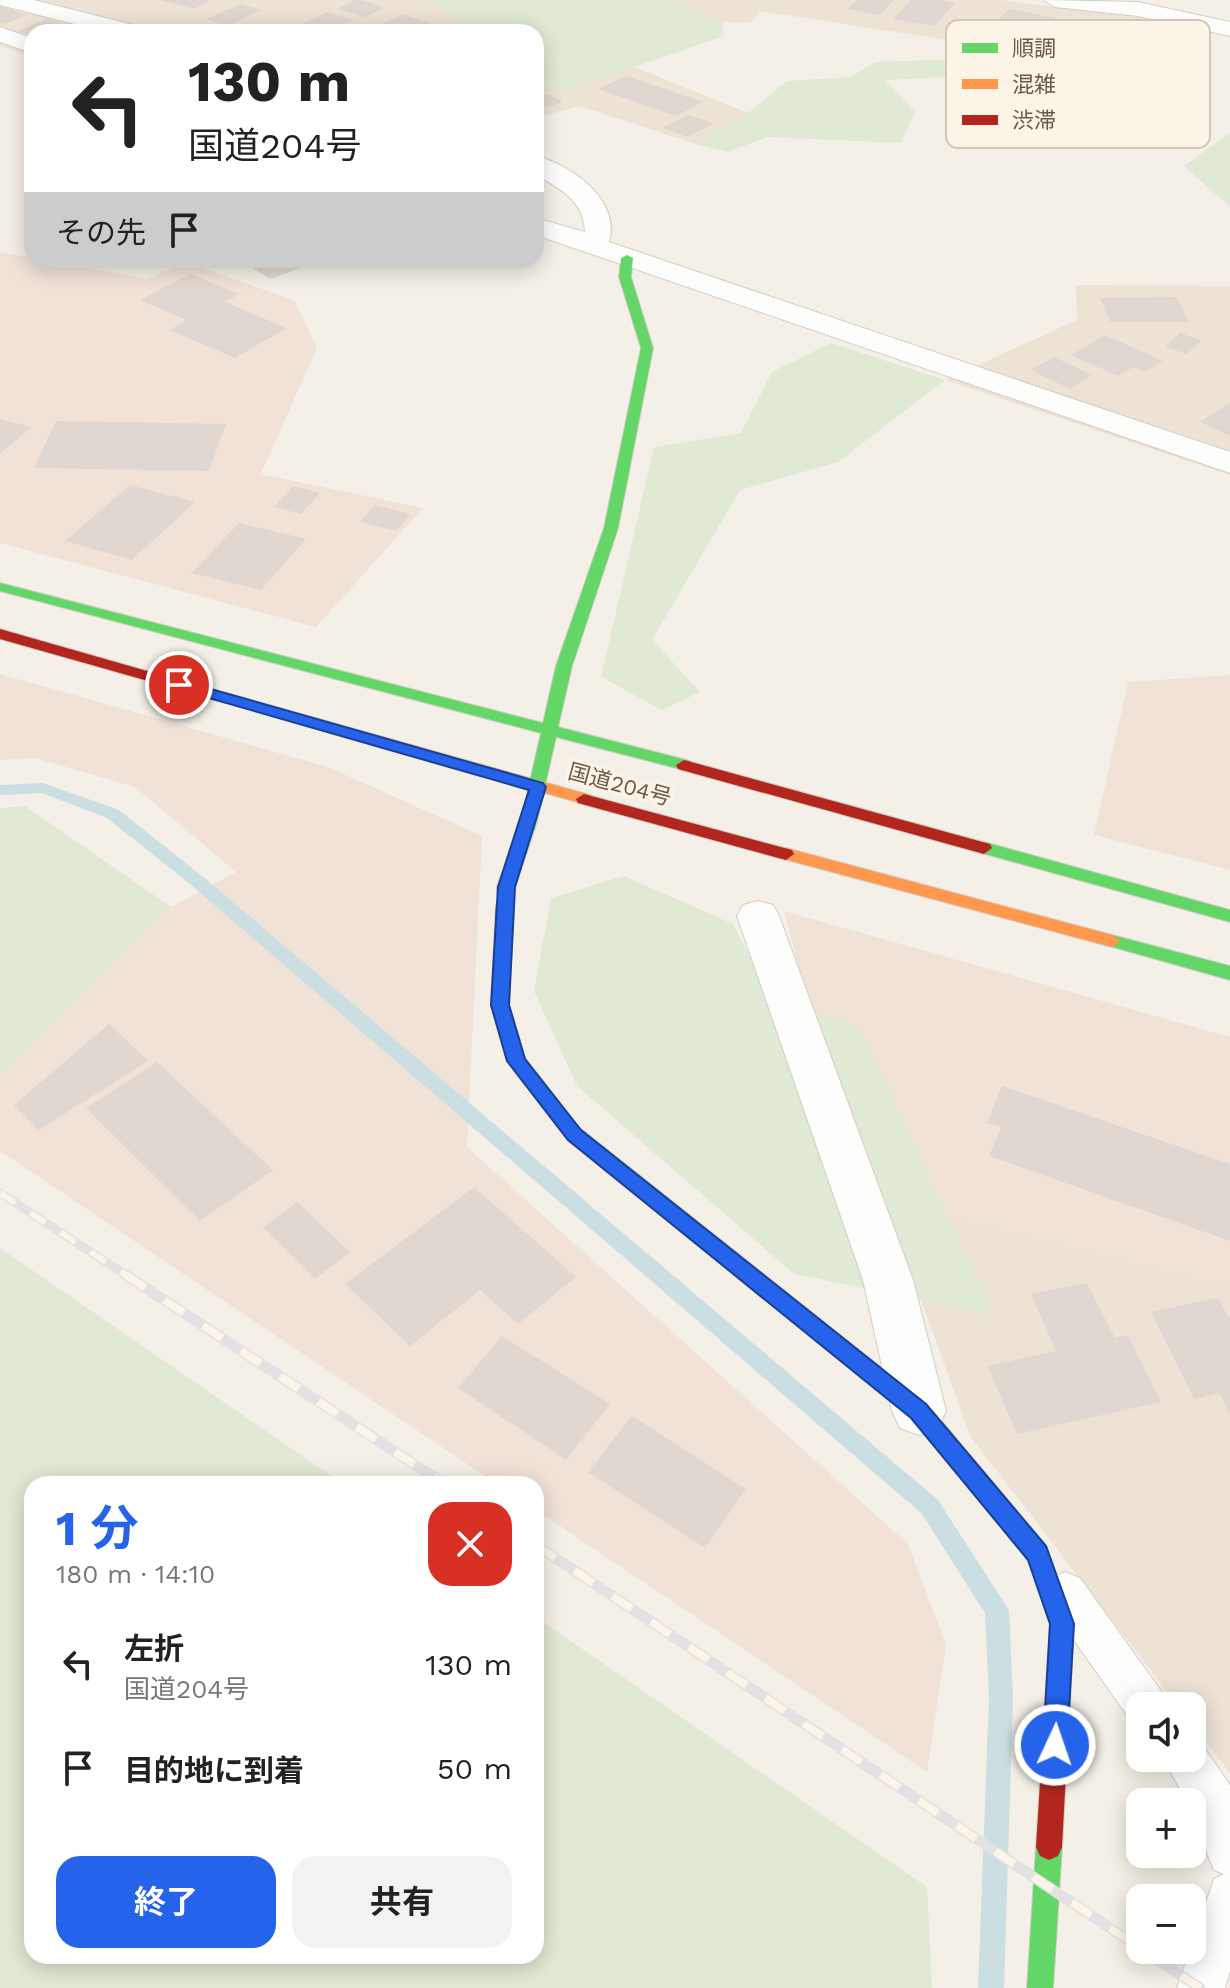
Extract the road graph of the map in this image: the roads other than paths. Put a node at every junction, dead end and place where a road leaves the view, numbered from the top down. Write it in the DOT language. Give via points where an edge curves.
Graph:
graph roads {
  1 [pos="7,0"];
  2 [pos="1055,0"];
  3 [pos="1189,20"];
  4 [pos="102,24"];
  5 [pos="1210,25"];
  6 [pos="1230,29"];
  7 [pos="0,34"];
  8 [pos="24,43"];
  9 [pos="544,169"];
  10 [pos="544,229"];
  11 [pos="594,247"];
  12 [pos="627,258"];
  13 [pos="1230,463"];
  14 [pos="0,587"];
  15 [pos="0,634"];
  16 [pos="552,728"];
  17 [pos="538,787"];
  18 [pos="758,916"];
  19 [pos="1230,916"];
  20 [pos="1230,973"];
  21 [pos="919,1411"];
  22 [pos="1038,1554"];
  23 [pos="1136,1692"];
  24 [pos="1194,1772"];
  25 [pos="1230,1854"];
  26 [pos="1230,1895"];
  27 [pos="1040,1988"];
  28 [pos="1201,1988"];
  1 -- 4 [label="street"];
  2 -- 3 [label="street"];
  5 -- 6 [label="street"];
  7 -- 8 [label="street"];
  9 -- 11 [label="street" via="573,185 598,212 601,230"];
  10 -- 11 [label="street"];
  11 -- 12 [label="street"];
  12 -- 13 [label="street"];
  12 -- 16 [label="main road" via="625,277 647,348 611,528 564,666"];
  14 -- 16 [label="main road, 国道204号"];
  15 -- 17 [label="main road, 国道204号"];
  16 -- 17 [label="main road"];
  16 -- 19 [label="main road, 国道204号"];
  17 -- 20 [label="main road, 国道204号"];
  17 -- 21 [label="main road" via="506,887 500,1005 517,1061 575,1135"];
  18 -- 21 [label="street" via="888,1280"];
  21 -- 22 [label="main road"];
  22 -- 23 [label="lane"];
  22 -- 27 [label="main road" via="1062,1624"];
  24 -- 25 [label="lane" via="1225,1816"];
  26 -- 28 [label="lane"];
}
